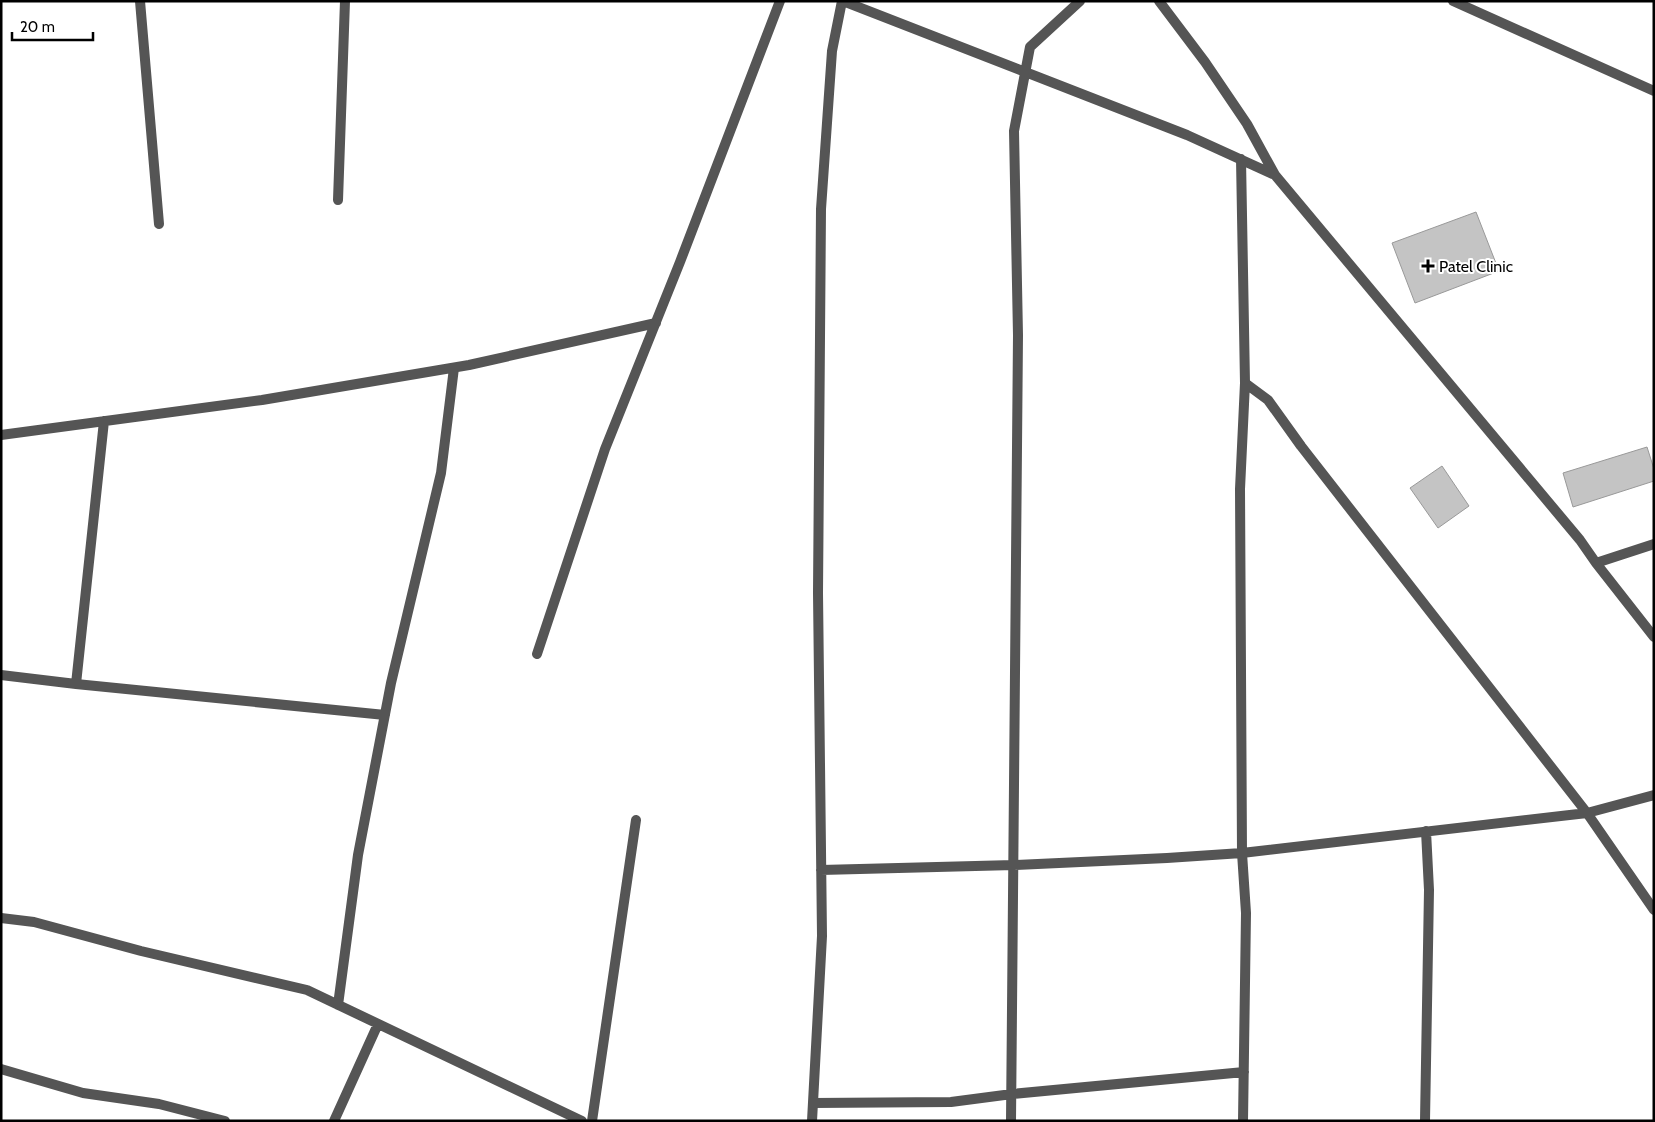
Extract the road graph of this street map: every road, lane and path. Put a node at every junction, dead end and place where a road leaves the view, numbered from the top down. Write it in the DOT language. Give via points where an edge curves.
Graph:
graph roads {
  1 [pos="140,1"];
  2 [pos="345,1"];
  3 [pos="780,1"];
  4 [pos="842,1"];
  5 [pos="1080,1"];
  6 [pos="1159,1"];
  7 [pos="1452,1"];
  8 [pos="1024,72"];
  9 [pos="1654,91"];
  10 [pos="1241,159"];
  11 [pos="1275,175"];
  12 [pos="338,200"];
  13 [pos="159,224"];
  14 [pos="656,323"];
  15 [pos="454,368"];
  16 [pos="1245,383"];
  17 [pos="104,421"];
  18 [pos="1,436"];
  19 [pos="1654,544"];
  20 [pos="1596,563"];
  21 [pos="1654,637"];
  22 [pos="537,654"];
  23 [pos="1,675"];
  24 [pos="76,684"];
  25 [pos="385,716"];
  26 [pos="1654,795"];
  27 [pos="1587,813"];
  28 [pos="636,820"];
  29 [pos="1426,832"];
  30 [pos="1242,853"];
  31 [pos="1014,865"];
  32 [pos="821,870"];
  33 [pos="1654,910"];
  34 [pos="1,918"];
  35 [pos="338,1004"];
  36 [pos="378,1024"];
  37 [pos="1,1069"];
  38 [pos="1244,1072"];
  39 [pos="1012,1094"];
  40 [pos="813,1103"];
  41 [pos="225,1121"];
  42 [pos="334,1121"];
  43 [pos="582,1121"];
  44 [pos="592,1121"];
  45 [pos="812,1121"];
  46 [pos="1012,1121"];
  47 [pos="1243,1121"];
  48 [pos="1425,1121"];
  1 -- 13 [label="street"];
  2 -- 12 [label="street"];
  3 -- 14 [label="street"];
  4 -- 8 [label="street"];
  4 -- 32 [label="street" via="832,51 821,210 818,593"];
  5 -- 8 [label="street" via="1030,47"];
  6 -- 11 [label="street" via="1206,62"];
  7 -- 9 [label="street"];
  8 -- 10 [label="street"];
  8 -- 31 [label="street" via="1014,131 1018,335"];
  10 -- 11 [label="street"];
  10 -- 16 [label="street"];
  11 -- 20 [label="street"];
  14 -- 15 [label="street"];
  14 -- 22 [label="street" via="605,449"];
  15 -- 17 [label="street" via="262,400"];
  15 -- 25 [label="street" via="441,474 390,683"];
  16 -- 27 [label="street" via="1268,400"];
  16 -- 30 [label="street" via="1240,490"];
  17 -- 18 [label="street"];
  17 -- 24 [label="street"];
  19 -- 20 [label="street"];
  20 -- 21 [label="street"];
  23 -- 24 [label="street"];
  24 -- 25 [label="street"];
  25 -- 35 [label="street" via="358,854"];
  26 -- 27 [label="street"];
  27 -- 29 [label="street"];
  27 -- 33 [label="street"];
  28 -- 44 [label="street"];
  29 -- 30 [label="street"];
  29 -- 48 [label="street" via="1429,890"];
  30 -- 31 [label="street"];
  30 -- 38 [label="street" via="1246,913"];
  31 -- 32 [label="street"];
  31 -- 39 [label="street"];
  32 -- 40 [label="street" via="822,936"];
  34 -- 35 [label="street" via="34,922 307,990"];
  35 -- 36 [label="street"];
  36 -- 42 [label="street"];
  36 -- 43 [label="street"];
  37 -- 41 [label="street" via="83,1093 159,1104"];
  38 -- 39 [label="street"];
  38 -- 47 [label="street"];
  39 -- 40 [label="street" via="951,1102"];
  39 -- 46 [label="street"];
  40 -- 45 [label="street"];
}
